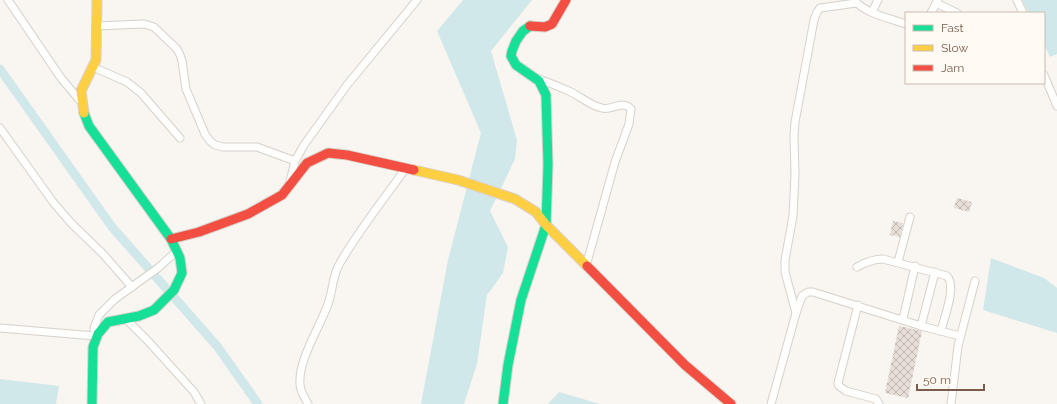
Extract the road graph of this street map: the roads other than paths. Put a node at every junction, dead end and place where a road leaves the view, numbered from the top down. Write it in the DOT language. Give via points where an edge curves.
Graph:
graph roads {
  1 [pos="8,0"];
  2 [pos="97,0"];
  3 [pos="417,0"];
  4 [pos="566,0"];
  5 [pos="878,0"];
  6 [pos="1017,0"];
  7 [pos="937,1"];
  8 [pos="855,2"];
  9 [pos="872,12"];
  10 [pos="932,12"];
  11 [pos="955,12"];
  12 [pos="1023,12"];
  13 [pos="905,24"];
  14 [pos="97,26"];
  15 [pos="93,67"];
  16 [pos="536,77"];
  17 [pos="1045,77"];
  18 [pos="82,103"];
  19 [pos="1057,106"];
  20 [pos="0,128"];
  21 [pos="180,138"];
  22 [pos="295,161"];
  23 [pos="406,168"];
  24 [pos="288,187"];
  25 [pos="910,217"];
  26 [pos="546,225"];
  27 [pos="172,239"];
  28 [pos="177,251"];
  29 [pos="898,262"];
  30 [pos="586,266"];
  31 [pos="916,266"];
  32 [pos="858,267"];
  33 [pos="935,272"];
  34 [pos="975,281"];
  35 [pos="132,287"];
  36 [pos="858,305"];
  37 [pos="796,313"];
  38 [pos="126,319"];
  39 [pos="902,320"];
  40 [pos="921,326"];
  41 [pos="0,328"];
  42 [pos="941,331"];
  43 [pos="960,336"];
  44 [pos="95,339"];
  45 [pos="92,404"];
  46 [pos="201,404"];
  47 [pos="308,404"];
  48 [pos="503,404"];
  49 [pos="731,404"];
  50 [pos="771,404"];
  51 [pos="879,404"];
  52 [pos="951,404"];
  1 -- 18 [label="street" via="61,78"];
  2 -- 14 [label="main road"];
  3 -- 22 [label="street" via="347,85"];
  4 -- 16 [label="main road" via="552,24 544,27 528,26 512,48 511,59 514,64"];
  5 -- 9 [label="street"];
  6 -- 12 [label="street"];
  7 -- 10 [label="street"];
  7 -- 11 [label="street"];
  8 -- 9 [label="street"];
  8 -- 37 [label="street" via="820,8 814,20 795,122 793,216 785,260"];
  9 -- 13 [label="street"];
  14 -- 15 [label="main road" via="96,60"];
  14 -- 22 [label="street" via="144,24 154,27 177,49 182,61 186,89 205,134 215,145 257,147"];
  15 -- 18 [label="main road" via="82,91"];
  15 -- 21 [label="street" via="127,82 141,93"];
  16 -- 26 [label="main road" via="546,95"];
  16 -- 30 [label="street" via="603,109 622,104 631,109 629,124 615,162"];
  17 -- 19 [label="street"];
  18 -- 27 [label="main road" via="89,126"];
  20 -- 35 [label="street" via="53,202"];
  22 -- 24 [label="street"];
  23 -- 24 [label="main road" via="328,153 307,163"];
  23 -- 26 [label="main road" via="458,180 515,199 536,212"];
  23 -- 47 [label="street" via="336,271 328,305 302,368 301,391"];
  24 -- 27 [label="main road" via="282,194 248,214"];
  25 -- 29 [label="street"];
  26 -- 30 [label="main road"];
  26 -- 48 [label="main road" via="521,300"];
  27 -- 28 [label="main road"];
  28 -- 35 [label="street"];
  28 -- 38 [label="main road" via="182,273 174,290 154,310"];
  29 -- 31 [label="street"];
  29 -- 32 [label="street" via="876,259"];
  30 -- 49 [label="main road" via="685,365"];
  31 -- 33 [label="street"];
  31 -- 39 [label="street"];
  33 -- 40 [label="street"];
  33 -- 42 [label="street" via="947,276 951,284"];
  34 -- 43 [label="street"];
  35 -- 44 [label="street" via="114,299 99,314 94,328"];
  36 -- 37 [label="street" via="808,292 802,296"];
  36 -- 39 [label="street"];
  36 -- 51 [label="street" via="838,382 841,389 876,399"];
  37 -- 50 [label="street"];
  38 -- 44 [label="main road" via="108,322"];
  38 -- 46 [label="street" via="194,392"];
  39 -- 40 [label="street"];
  40 -- 42 [label="street"];
  41 -- 44 [label="street"];
  42 -- 43 [label="street"];
  43 -- 52 [label="street"];
  44 -- 45 [label="main road"];
}
